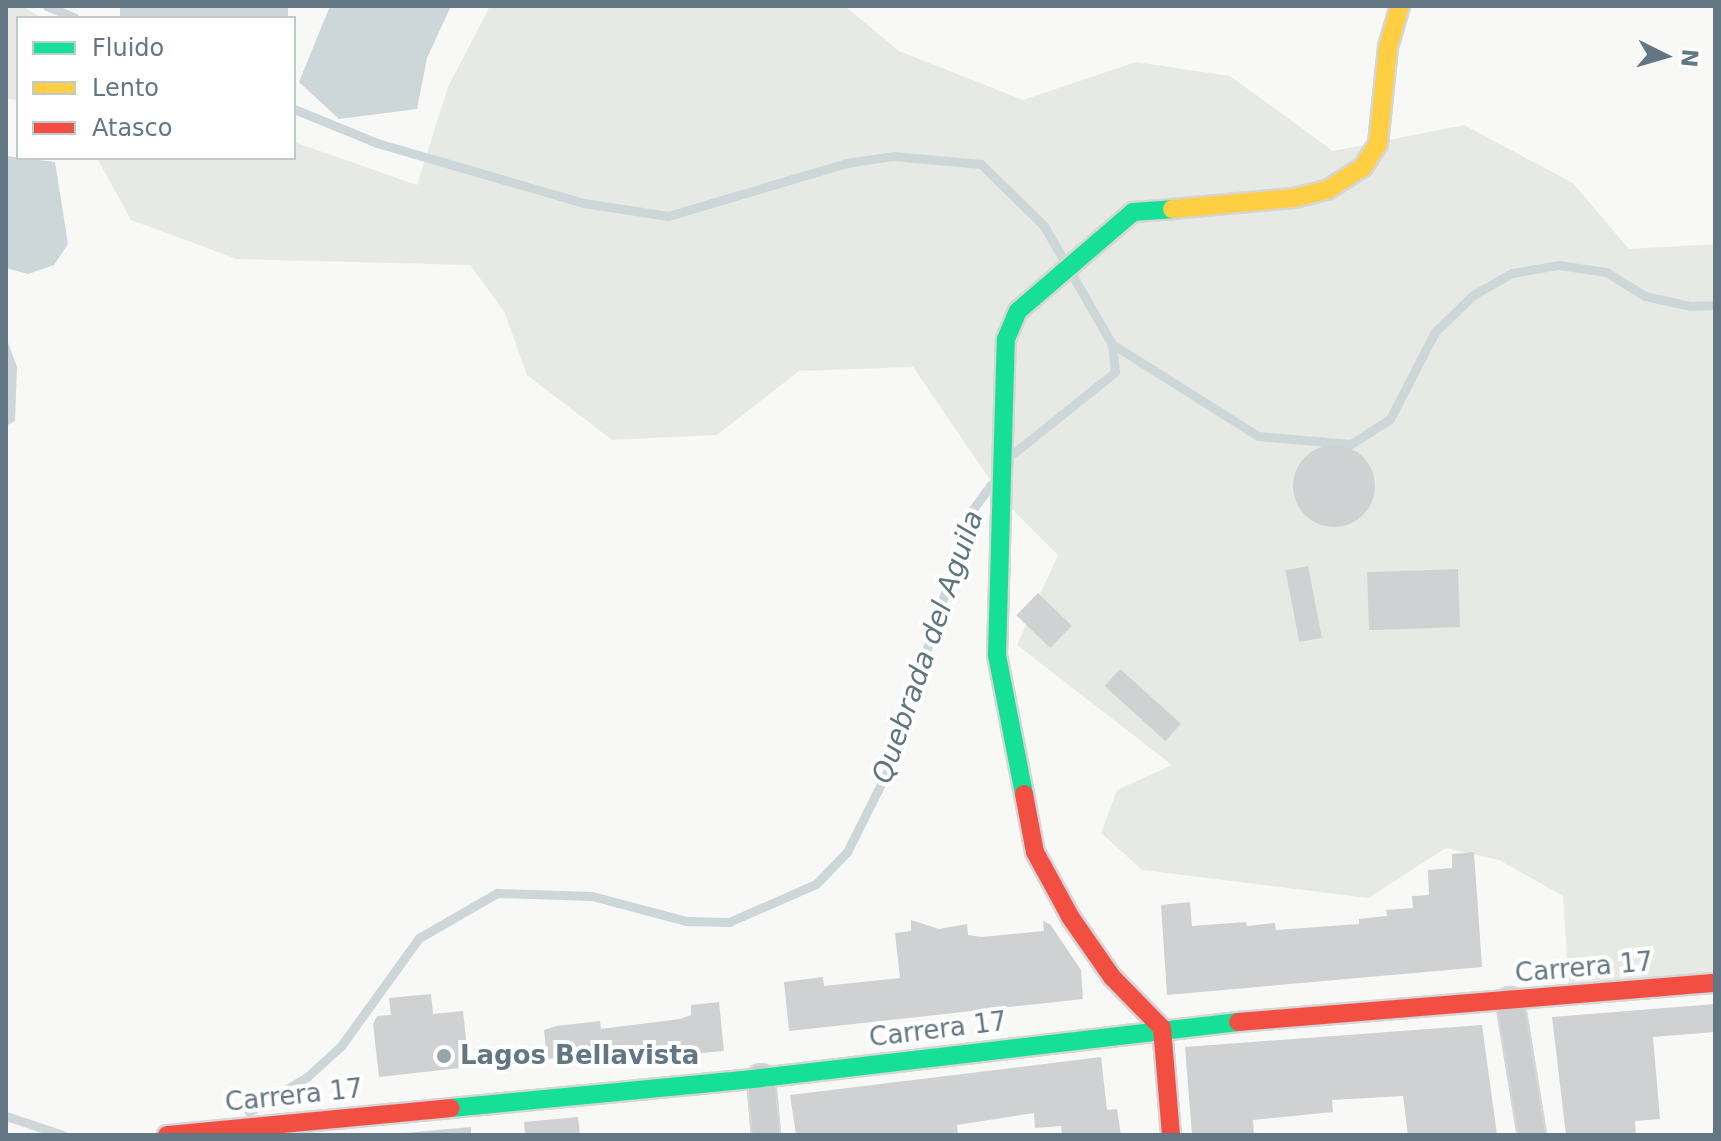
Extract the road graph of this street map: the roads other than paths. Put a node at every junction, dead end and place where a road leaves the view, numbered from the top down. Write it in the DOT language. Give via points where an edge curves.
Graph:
graph roads {
  1 [pos="1400,6"];
  2 [pos="1715,983"];
  3 [pos="1510,1001"];
  4 [pos="1162,1028"];
  5 [pos="761,1078"];
  6 [pos="368,1124"];
  7 [pos="167,1135"];
  8 [pos="766,1135"];
  9 [pos="1171,1135"];
  10 [pos="1532,1135"];
  1 -- 4 [label="street" via="1388,47 1378,144 1363,167 1327,190 1294,198 1133,212 1018,311 1006,339 997,655 1035,852 1112,977"];
  2 -- 3 [label="street, Carrera 17"];
  3 -- 4 [label="street, Carrera 17"];
  3 -- 10 [label="street"];
  4 -- 5 [label="street, Carrera 17"];
  4 -- 9 [label="street"];
  5 -- 6 [label="street, Carrera 17"];
  5 -- 8 [label="street"];
  6 -- 7 [label="street, Carrera 17"];
}
